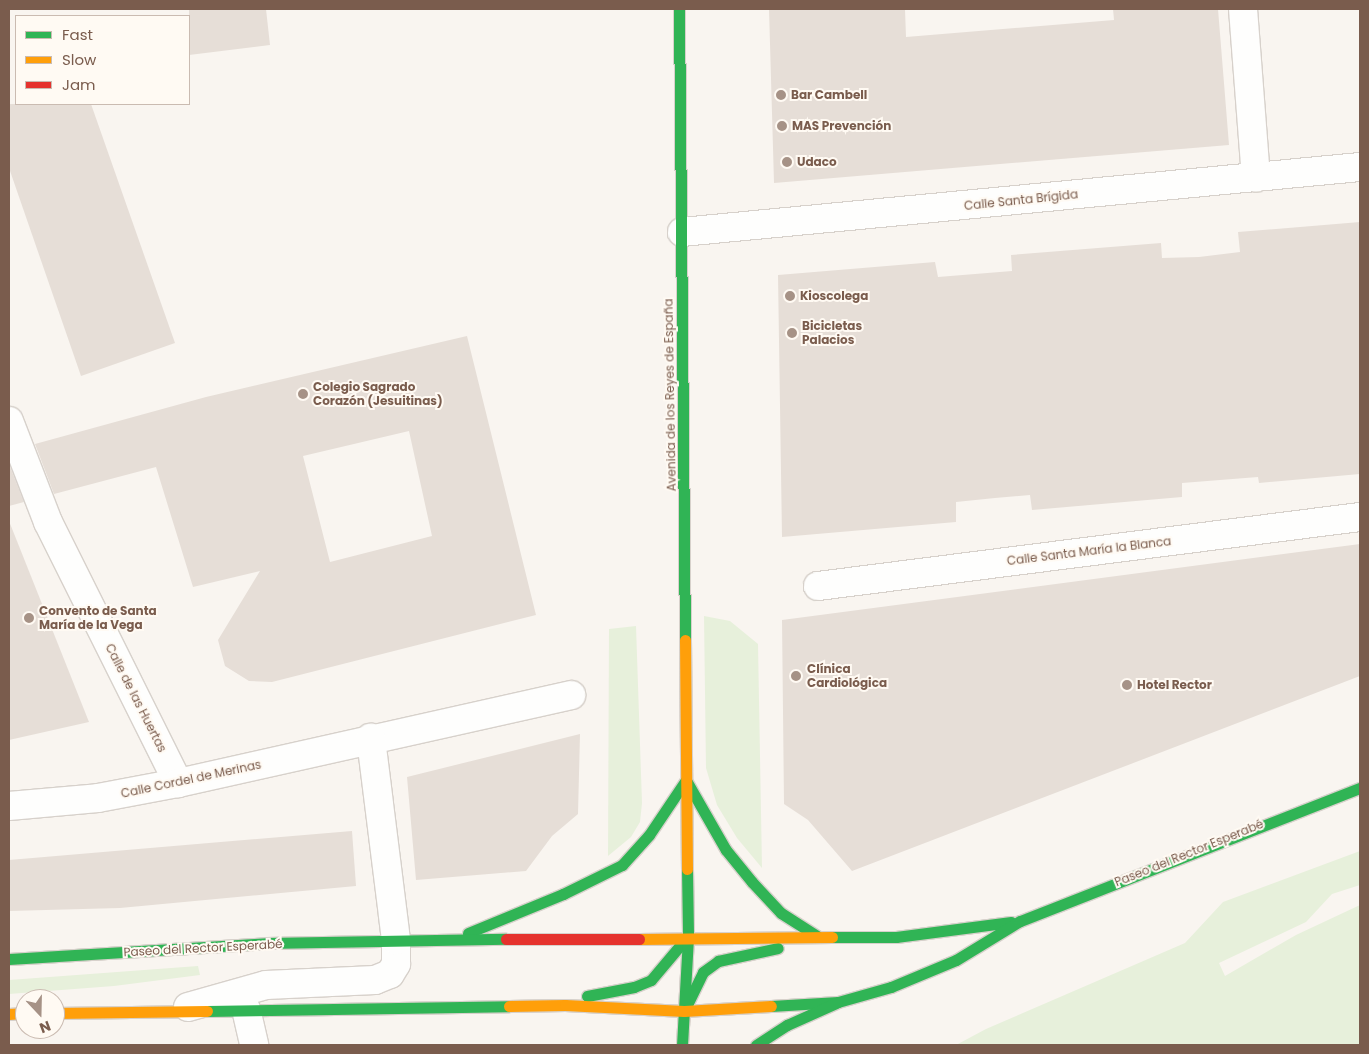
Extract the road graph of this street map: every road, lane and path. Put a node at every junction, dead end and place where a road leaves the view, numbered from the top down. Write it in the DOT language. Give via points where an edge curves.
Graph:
graph roads {
  1 [pos="679,9"];
  2 [pos="1243,9"];
  3 [pos="1360,167"];
  4 [pos="1256,177"];
  5 [pos="682,232"];
  6 [pos="9,422"];
  7 [pos="1357,517"];
  8 [pos="818,586"];
  9 [pos="571,695"];
  10 [pos="371,738"];
  11 [pos="686,780"];
  12 [pos="178,783"];
  13 [pos="1360,788"];
  14 [pos="9,806"];
  15 [pos="1020,921"];
  16 [pos="688,936"];
  17 [pos="817,936"];
  18 [pos="396,940"];
  19 [pos="445,941"];
  20 [pos="9,959"];
  21 [pos="838,1002"];
  22 [pos="541,1006"];
  23 [pos="246,1009"];
  24 [pos="175,1010"];
  25 [pos="684,1011"];
  26 [pos="65,1013"];
  27 [pos="254,1045"];
  28 [pos="682,1045"];
  29 [pos="756,1045"];
  1 -- 5 [label="main road, Avenida de los Reyes de España"];
  2 -- 4 [label="street"];
  3 -- 4 [label="street, Calle Santa Brígida"];
  4 -- 5 [label="street, Calle Santa Brígida"];
  5 -- 11 [label="main road, Avenida de los Reyes de España"];
  6 -- 12 [label="street, Calle de las Huertas" via="48,522"];
  7 -- 8 [label="street, Calle Santa María la Blanca"];
  9 -- 10 [label="street, Calle Cordel de Merinas"];
  10 -- 12 [label="street, Calle Cordel de Merinas"];
  10 -- 18 [label="street"];
  11 -- 16 [label="main road, Avenida de los Reyes de España"];
  11 -- 17 [label="main road" via="726,850 752,882 781,913"];
  11 -- 19 [label="main road, Paseo del Rector Esperabé" via="649,835 622,865 486,927"];
  12 -- 14 [label="street, Calle Cordel de Merinas" via="98,798"];
  13 -- 15 [label="main road, Paseo del Rector Esperabé"];
  15 -- 17 [label="main road, Paseo del Rector Esperabé" via="896,937"];
  15 -- 21 [label="main road, Paseo del Rector Esperabé" via="956,960 891,987"];
  16 -- 17 [label="main road, Paseo del Rector Esperabé"];
  16 -- 19 [label="main road, Paseo del Rector Esperabé"];
  16 -- 22 [label="main road, Paseo del Rector Esperabé" via="651,980 634,987"];
  16 -- 25 [label="main road, Avenida de los Reyes de España"];
  17 -- 25 [label="main road, Paseo del Rector Esperabé" via="718,961 703,972"];
  18 -- 19 [label="main road, Paseo del Rector Esperabé"];
  18 -- 20 [label="main road, Paseo del Rector Esperabé" via="267,943"];
  18 -- 24 [label="street, Paseo del Rector Esperabé" via="396,964 390,974 375,980 266,984"];
  21 -- 25 [label="main road, Paseo del Rector Esperabé"];
  21 -- 29 [label="main road" via="787,1025"];
  22 -- 23 [label="main road, Paseo del Rector Esperabé"];
  22 -- 25 [label="main road, Paseo del Rector Esperabé"];
  23 -- 24 [label="main road, Paseo del Rector Esperabé"];
  23 -- 27 [label="street"];
  24 -- 26 [label="main road, Paseo del Rector Esperabé"];
  25 -- 28 [label="main road, Avenida de los Reyes de España"];
}
